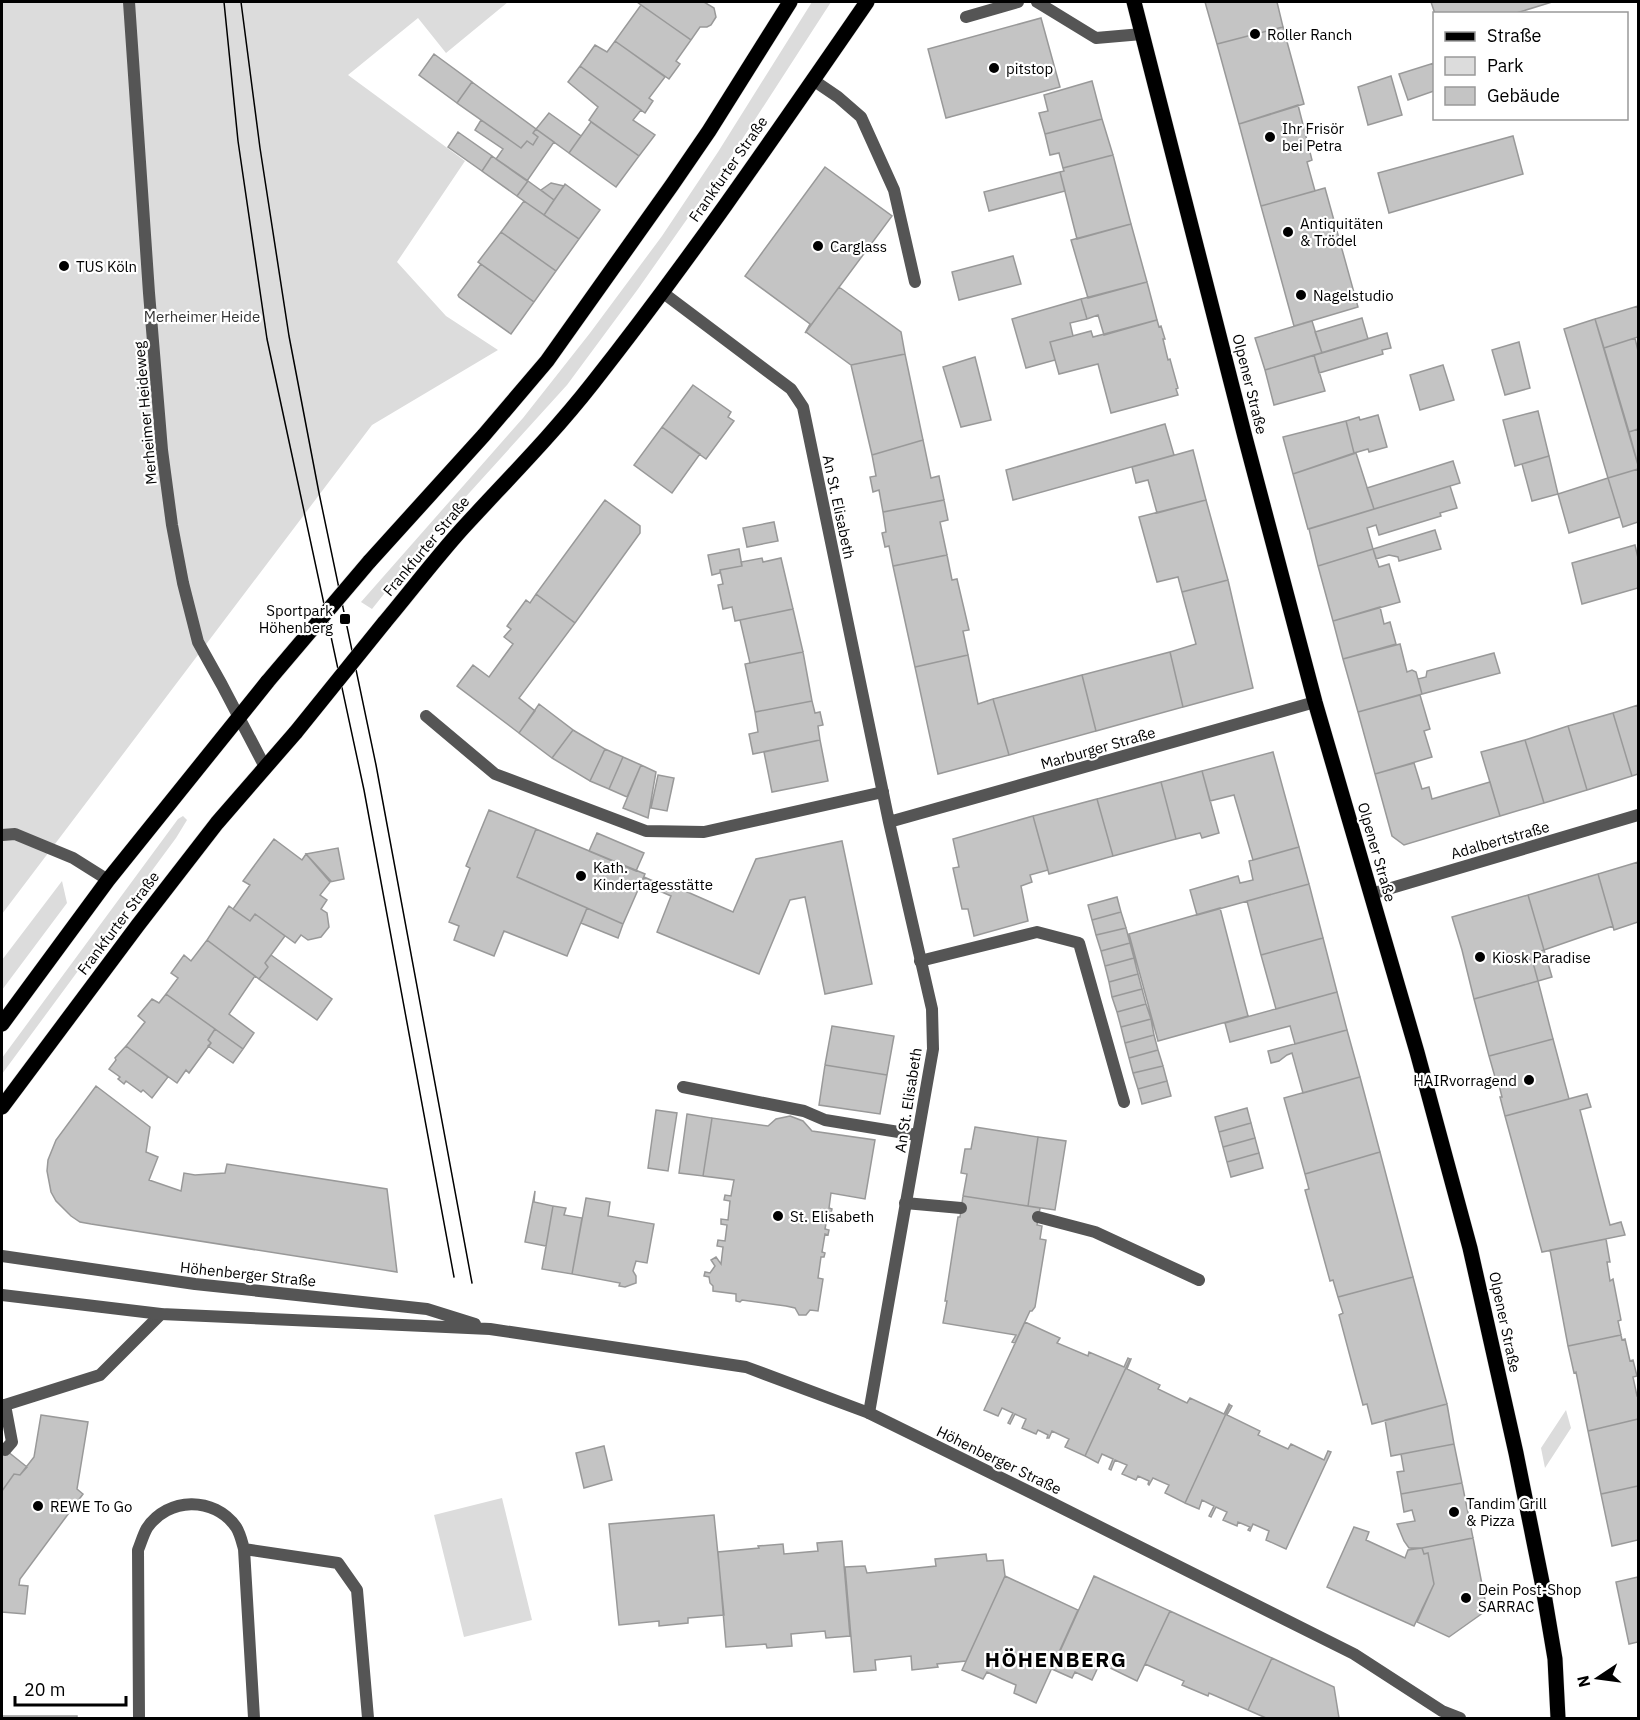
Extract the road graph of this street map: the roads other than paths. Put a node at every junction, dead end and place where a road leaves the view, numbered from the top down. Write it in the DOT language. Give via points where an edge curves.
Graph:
graph roads {
  1 [pos="129,2"];
  2 [pos="790,2"];
  3 [pos="867,2"];
  4 [pos="1018,2"];
  5 [pos="1037,2"];
  6 [pos="1134,2"];
  7 [pos="966,17"];
  8 [pos="1142,34"];
  9 [pos="813,80"];
  10 [pos="915,282"];
  11 [pos="662,292"];
  12 [pos="1315,702"];
  13 [pos="239,716"];
  14 [pos="426,716"];
  15 [pos="265,767"];
  16 [pos="883,792"];
  17 [pos="1638,815"];
  18 [pos="889,822"];
  19 [pos="2,835"];
  20 [pos="108,879"];
  21 [pos="1371,894"];
  22 [pos="921,961"];
  23 [pos="2,1024"];
  24 [pos="683,1088"];
  25 [pos="1124,1102"];
  26 [pos="2,1107"];
  27 [pos="917,1135"];
  28 [pos="905,1203"];
  29 [pos="961,1208"];
  30 [pos="1038,1217"];
  31 [pos="2,1256"];
  32 [pos="1199,1280"];
  33 [pos="2,1295"];
  34 [pos="161,1314"];
  35 [pos="490,1329"];
  36 [pos="3,1406"];
  37 [pos="869,1413"];
  38 [pos="5,1450"];
  39 [pos="244,1549"];
  40 [pos="1441,1715"];
  41 [pos="139,1719"];
  42 [pos="254,1719"];
  43 [pos="368,1719"];
  44 [pos="1460,1719"];
  45 [pos="1558,1719"];
  1 -- 13 [label="street, Merheimer Heideweg" via="149,293 172,525 198,642"];
  2 -- 13 [label="main road, Frankfurter Straße, bridge" via="684,167 547,361"];
  3 -- 9 [label="main road, Frankfurter Straße"];
  4 -- 7 [label="street"];
  5 -- 8 [label="street" via="1096,38"];
  6 -- 8 [label="main road, Olpener Straße"];
  8 -- 12 [label="main road, Olpener Straße"];
  9 -- 10 [label="street" via="861,117 894,190"];
  9 -- 11 [label="main road, Frankfurter Straße"];
  11 -- 15 [label="main road, Frankfurter Straße, bridge" via="571,410 433,563"];
  11 -- 16 [label="street, An St. Elisabeth" via="791,389 803,407"];
  12 -- 18 [label="street, Marburger Straße"];
  12 -- 21 [label="main road, Olpener Straße"];
  13 -- 15 [label="street, Merheimer Heideweg"];
  13 -- 20 [label="main road, Frankfurter Straße"];
  14 -- 16 [label="street" via="495,774 646,831 704,832"];
  15 -- 26 [label="main road, Frankfurter Straße" via="138,925"];
  16 -- 18 [label="street, An St. Elisabeth"];
  17 -- 21 [label="street, Adalbertstraße"];
  18 -- 22 [label="street, An St. Elisabeth"];
  19 -- 20 [label="street" via="15,834 73,858"];
  20 -- 23 [label="main road, Frankfurter Straße"];
  21 -- 45 [label="main road, Olpener Straße" via="1470,1248 1544,1591"];
  22 -- 25 [label="street" via="1037,932 1079,943"];
  22 -- 27 [label="street, An St. Elisabeth" via="932,1009 933,1048"];
  24 -- 27 [label="street" via="804,1110 825,1120"];
  27 -- 28 [label="street, An St. Elisabeth"];
  28 -- 29 [label="street"];
  28 -- 37 [label="street, An St. Elisabeth"];
  30 -- 32 [label="street" via="1095,1232"];
  31 -- 35 [label="street, Höhenberger Straße" via="195,1284 427,1308"];
  33 -- 34 [label="street, Höhenberger Straße"];
  34 -- 35 [label="street, Höhenberger Straße"];
  34 -- 36 [label="street" via="100,1375"];
  35 -- 37 [label="street, Höhenberger Straße" via="746,1367"];
  36 -- 38 [label="street" via="12,1442"];
  37 -- 40 [label="street, Höhenberger Straße" via="1354,1654"];
  39 -- 41 [label="street" via="238,1528 209,1506 174,1506 146,1529 138,1550"];
  39 -- 42 [label="street"];
  39 -- 43 [label="street" via="338,1563 357,1590"];
  40 -- 44 [label="street, Höhenberger Straße"];
}
